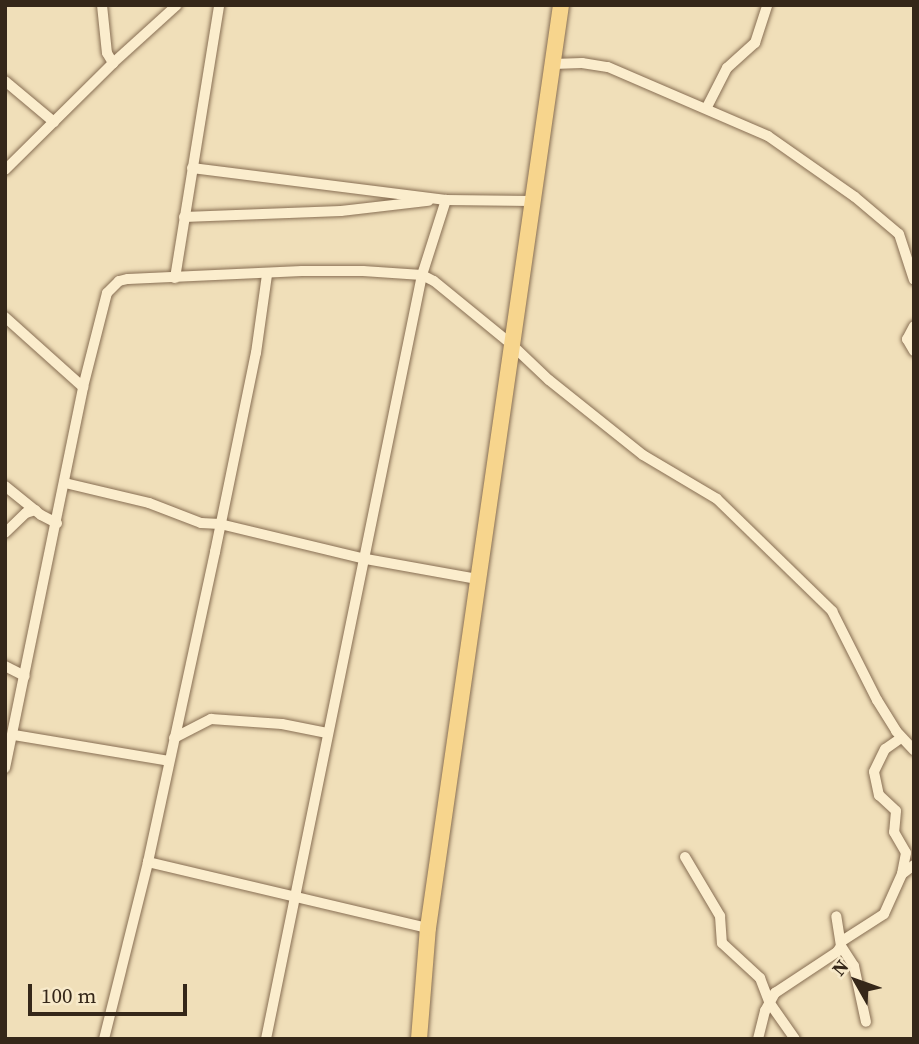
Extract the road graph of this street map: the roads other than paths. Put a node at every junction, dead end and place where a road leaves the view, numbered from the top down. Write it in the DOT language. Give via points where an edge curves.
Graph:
graph roads {
  1 [pos="102,5"];
  2 [pos="177,5"];
  3 [pos="219,5"];
  4 [pos="561,5"];
  5 [pos="764,7"];
  6 [pos="113,63"];
  7 [pos="553,64"];
  8 [pos="5,80"];
  9 [pos="708,107"];
  10 [pos="54,122"];
  11 [pos="192,168"];
  12 [pos="5,170"];
  13 [pos="446,201"];
  14 [pos="531,201"];
  15 [pos="184,217"];
  16 [pos="267,275"];
  17 [pos="422,275"];
  18 [pos="175,278"];
  19 [pos="914,280"];
  20 [pos="5,317"];
  21 [pos="914,326"];
  22 [pos="511,344"];
  23 [pos="914,351"];
  24 [pos="83,387"];
  25 [pos="65,483"];
  26 [pos="5,486"];
  27 [pos="36,510"];
  28 [pos="57,523"];
  29 [pos="220,524"];
  30 [pos="5,533"];
  31 [pos="366,559"];
  32 [pos="477,579"];
  33 [pos="5,666"];
  34 [pos="25,676"];
  35 [pos="327,733"];
  36 [pos="14,735"];
  37 [pos="174,738"];
  38 [pos="901,738"];
  39 [pos="914,750"];
  40 [pos="169,761"];
  41 [pos="5,768"];
  42 [pos="685,857"];
  43 [pos="148,862"];
  44 [pos="914,864"];
  45 [pos="902,874"];
  46 [pos="294,897"];
  47 [pos="836,916"];
  48 [pos="428,928"];
  49 [pos="842,943"];
  50 [pos="769,1002"];
  51 [pos="866,1022"];
  52 [pos="104,1039"];
  53 [pos="266,1039"];
  54 [pos="419,1039"];
  55 [pos="758,1039"];
  56 [pos="795,1039"];
  1 -- 6 [label="street" via="107,52"];
  2 -- 6 [label="street"];
  3 -- 11 [label="street"];
  4 -- 7 [label="main road"];
  5 -- 9 [label="street" via="755,43 727,68"];
  6 -- 10 [label="street"];
  7 -- 9 [label="street" via="608,67"];
  7 -- 14 [label="main road"];
  8 -- 10 [label="street"];
  9 -- 19 [label="street" via="778,142 885,222 902,240"];
  10 -- 12 [label="street"];
  11 -- 13 [label="street"];
  11 -- 15 [label="street"];
  13 -- 14 [label="street"];
  13 -- 15 [label="street" via="284,215"];
  13 -- 17 [label="street"];
  14 -- 22 [label="main road"];
  15 -- 18 [label="street"];
  16 -- 17 [label="street" via="363,271"];
  16 -- 18 [label="street"];
  16 -- 29 [label="street"];
  17 -- 22 [label="street"];
  17 -- 31 [label="street"];
  18 -- 24 [label="street" via="128,279 107,293"];
  20 -- 24 [label="street"];
  21 -- 23 [label="street" via="906,339"];
  22 -- 32 [label="main road"];
  22 -- 38 [label="street" via="643,455 724,504 816,593 839,622"];
  24 -- 25 [label="street"];
  25 -- 28 [label="street"];
  25 -- 29 [label="street" via="149,503 191,520"];
  26 -- 27 [label="street"];
  27 -- 28 [label="street"];
  27 -- 30 [label="street" via="26,513"];
  28 -- 34 [label="street"];
  29 -- 31 [label="street"];
  29 -- 37 [label="street"];
  31 -- 32 [label="street"];
  31 -- 35 [label="street"];
  32 -- 48 [label="main road"];
  33 -- 34 [label="street"];
  34 -- 36 [label="street"];
  35 -- 37 [label="street" via="282,724 211,719"];
  35 -- 46 [label="street"];
  36 -- 40 [label="street"];
  36 -- 41 [label="street"];
  37 -- 40 [label="street"];
  38 -- 39 [label="street"];
  38 -- 45 [label="street" via="885,750 874,772 879,794 896,811 894,832 906,853"];
  40 -- 43 [label="street"];
  42 -- 50 [label="street" via="720,916 722,943 761,978"];
  43 -- 46 [label="street"];
  43 -- 52 [label="street"];
  44 -- 45 [label="street"];
  45 -- 49 [label="street" via="884,914"];
  46 -- 48 [label="street"];
  46 -- 53 [label="street"];
  47 -- 49 [label="street"];
  48 -- 54 [label="main road"];
  49 -- 50 [label="street"];
  49 -- 51 [label="street" via="854,966"];
  50 -- 55 [label="street"];
  50 -- 56 [label="street"];
}
